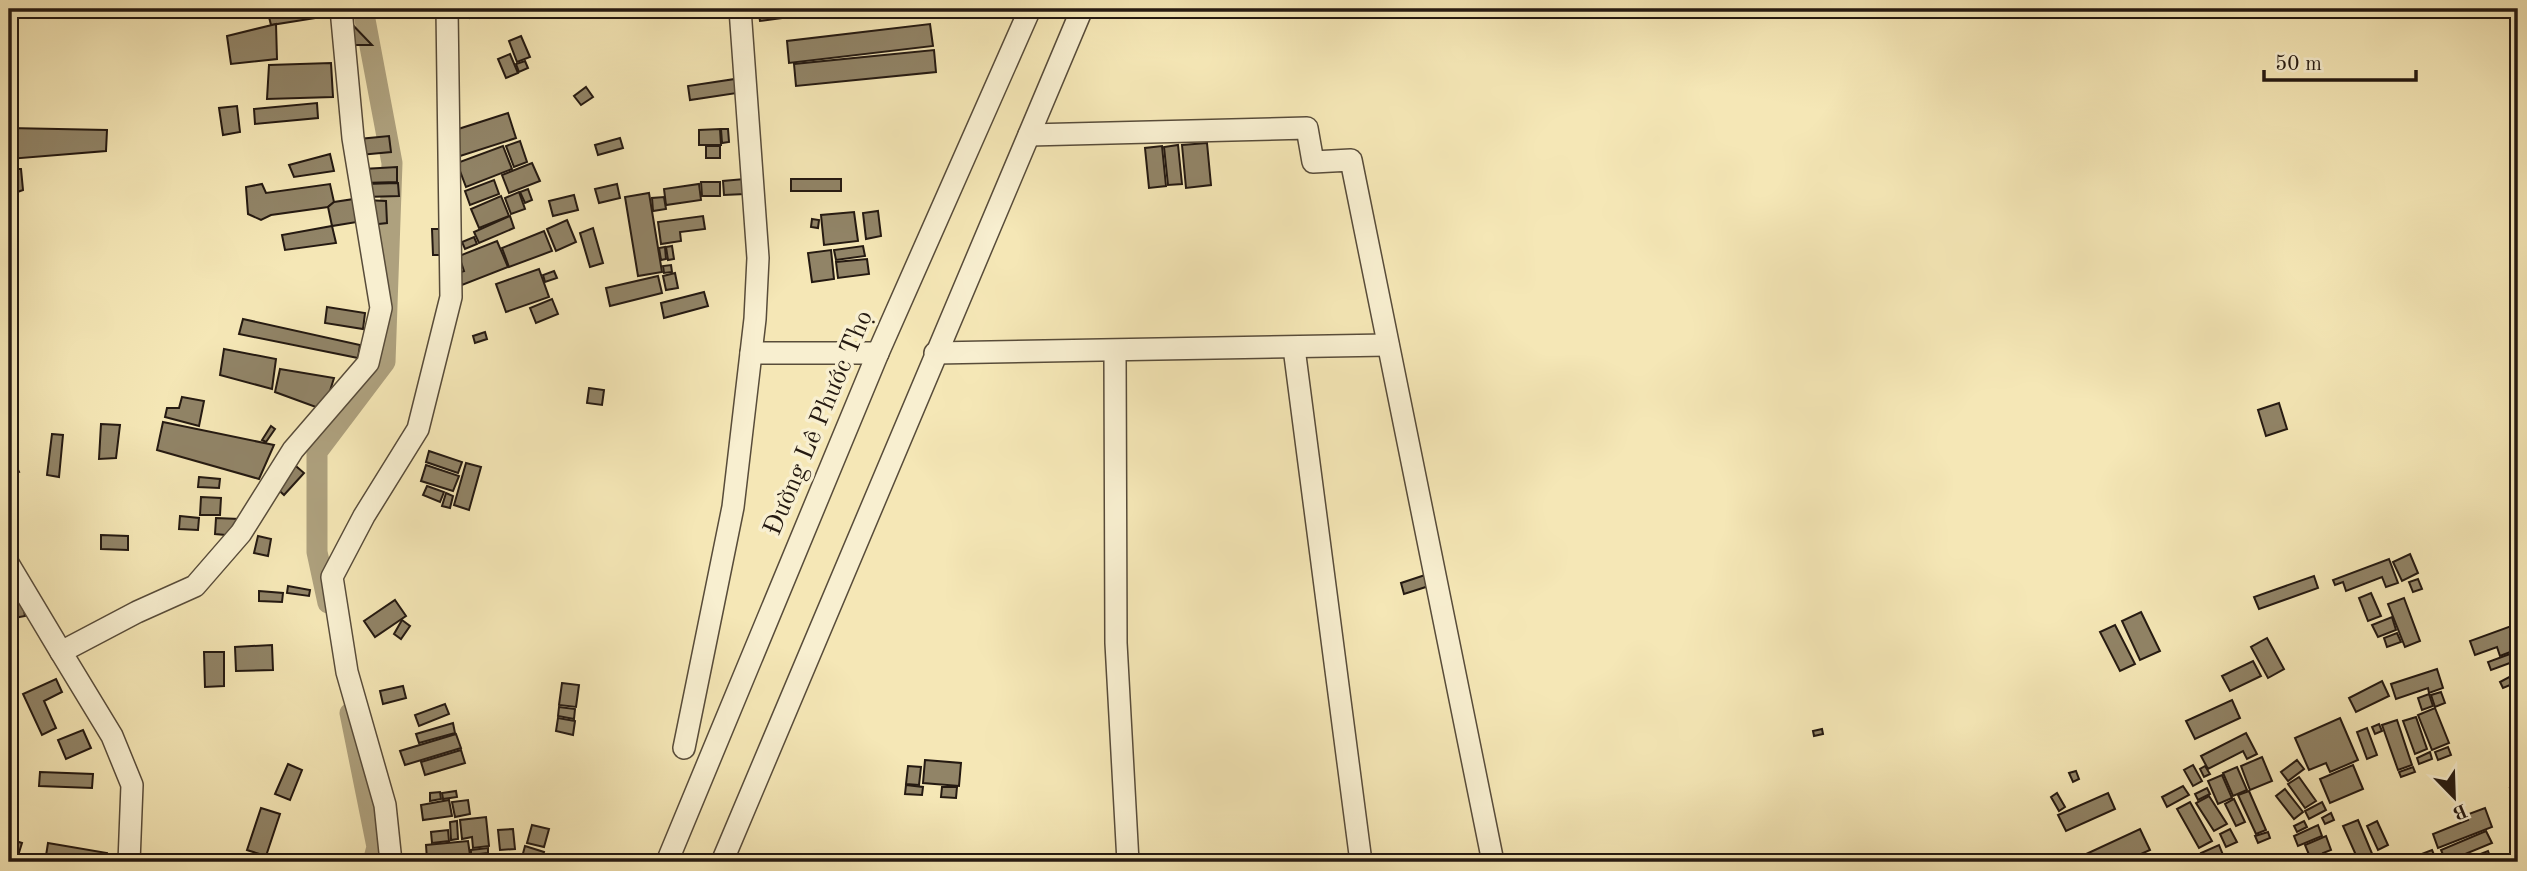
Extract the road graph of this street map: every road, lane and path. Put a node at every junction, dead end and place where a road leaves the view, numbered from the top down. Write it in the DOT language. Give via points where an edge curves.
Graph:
graph roads {
  1 [pos="341,9"];
  2 [pos="447,9"];
  3 [pos="740,9"];
  4 [pos="1030,9"];
  5 [pos="1082,9"];
  6 [pos="1029,135"];
  7 [pos="1388,345"];
  8 [pos="1294,348"];
  9 [pos="1115,352"];
  10 [pos="751,353"];
  11 [pos="878,353"];
  12 [pos="934,353"];
  13 [pos="9,565"];
  14 [pos="61,652"];
  15 [pos="684,748"];
  16 [pos="129,862"];
  17 [pos="391,862"];
  18 [pos="667,862"];
  19 [pos="722,862"];
  20 [pos="1128,862"];
  21 [pos="1360,862"];
  22 [pos="1493,862"];
  1 -- 14 [label="street" via="353,138 381,308 368,363 293,450 241,533 195,586"];
  2 -- 17 [label="street" via="451,297 418,429 331,577 347,672 385,805"];
  3 -- 10 [label="street" via="758,258"];
  4 -- 11 [label="street, Đường Lê Phước Thọ"];
  5 -- 6 [label="street"];
  6 -- 7 [label="street" via="1307,128 1313,162 1352,160"];
  6 -- 12 [label="street"];
  7 -- 8 [label="street"];
  7 -- 22 [label="street"];
  8 -- 9 [label="street"];
  8 -- 21 [label="street"];
  9 -- 12 [label="street"];
  9 -- 20 [label="street" via="1116,643"];
  10 -- 11 [label="street"];
  10 -- 15 [label="street" via="733,507"];
  11 -- 18 [label="street, Đường Lê Phước Thọ"];
  12 -- 19 [label="street"];
  13 -- 14 [label="street"];
  14 -- 16 [label="street" via="112,736 132,785"];
}
